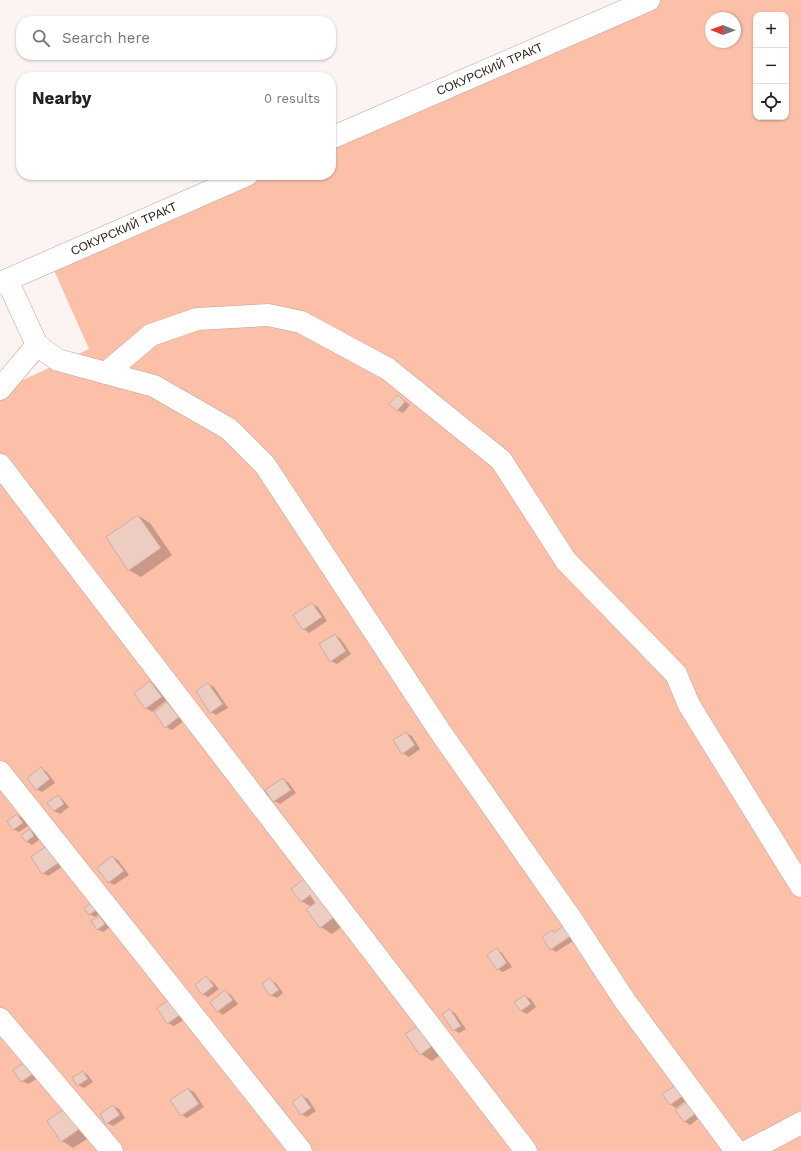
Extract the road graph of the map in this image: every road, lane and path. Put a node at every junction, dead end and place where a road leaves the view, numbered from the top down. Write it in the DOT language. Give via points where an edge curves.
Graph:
graph roads {
  1 [pos="649,0"];
  2 [pos="336,136"];
  3 [pos="236,180"];
  4 [pos="4,282"];
  5 [pos="37,345"];
  6 [pos="106,373"];
  7 [pos="0,389"];
  8 [pos="0,465"];
  9 [pos="0,772"];
  10 [pos="801,886"];
  11 [pos="0,1019"];
  12 [pos="801,1124"];
  13 [pos="112,1151"];
  14 [pos="301,1151"];
  15 [pos="526,1151"];
  16 [pos="736,1151"];
  17 [pos="748,1151"];
  1 -- 2 [label="street, СОКУРСКИЙ ТРАКТ"];
  3 -- 4 [label="street, СОКУРСКИЙ ТРАКТ"];
  4 -- 5 [label="street"];
  5 -- 6 [label="street" via="58,360"];
  5 -- 7 [label="street"];
  6 -- 10 [label="street" via="152,335 198,319 268,315 301,322 388,369 501,460 566,561 676,674 689,705"];
  6 -- 16 [label="street" via="154,386 229,429 265,465 439,730 522,851 626,1001"];
  8 -- 15 [label="street"];
  9 -- 14 [label="street"];
  11 -- 13 [label="street"];
  12 -- 17 [label="street"];
}
